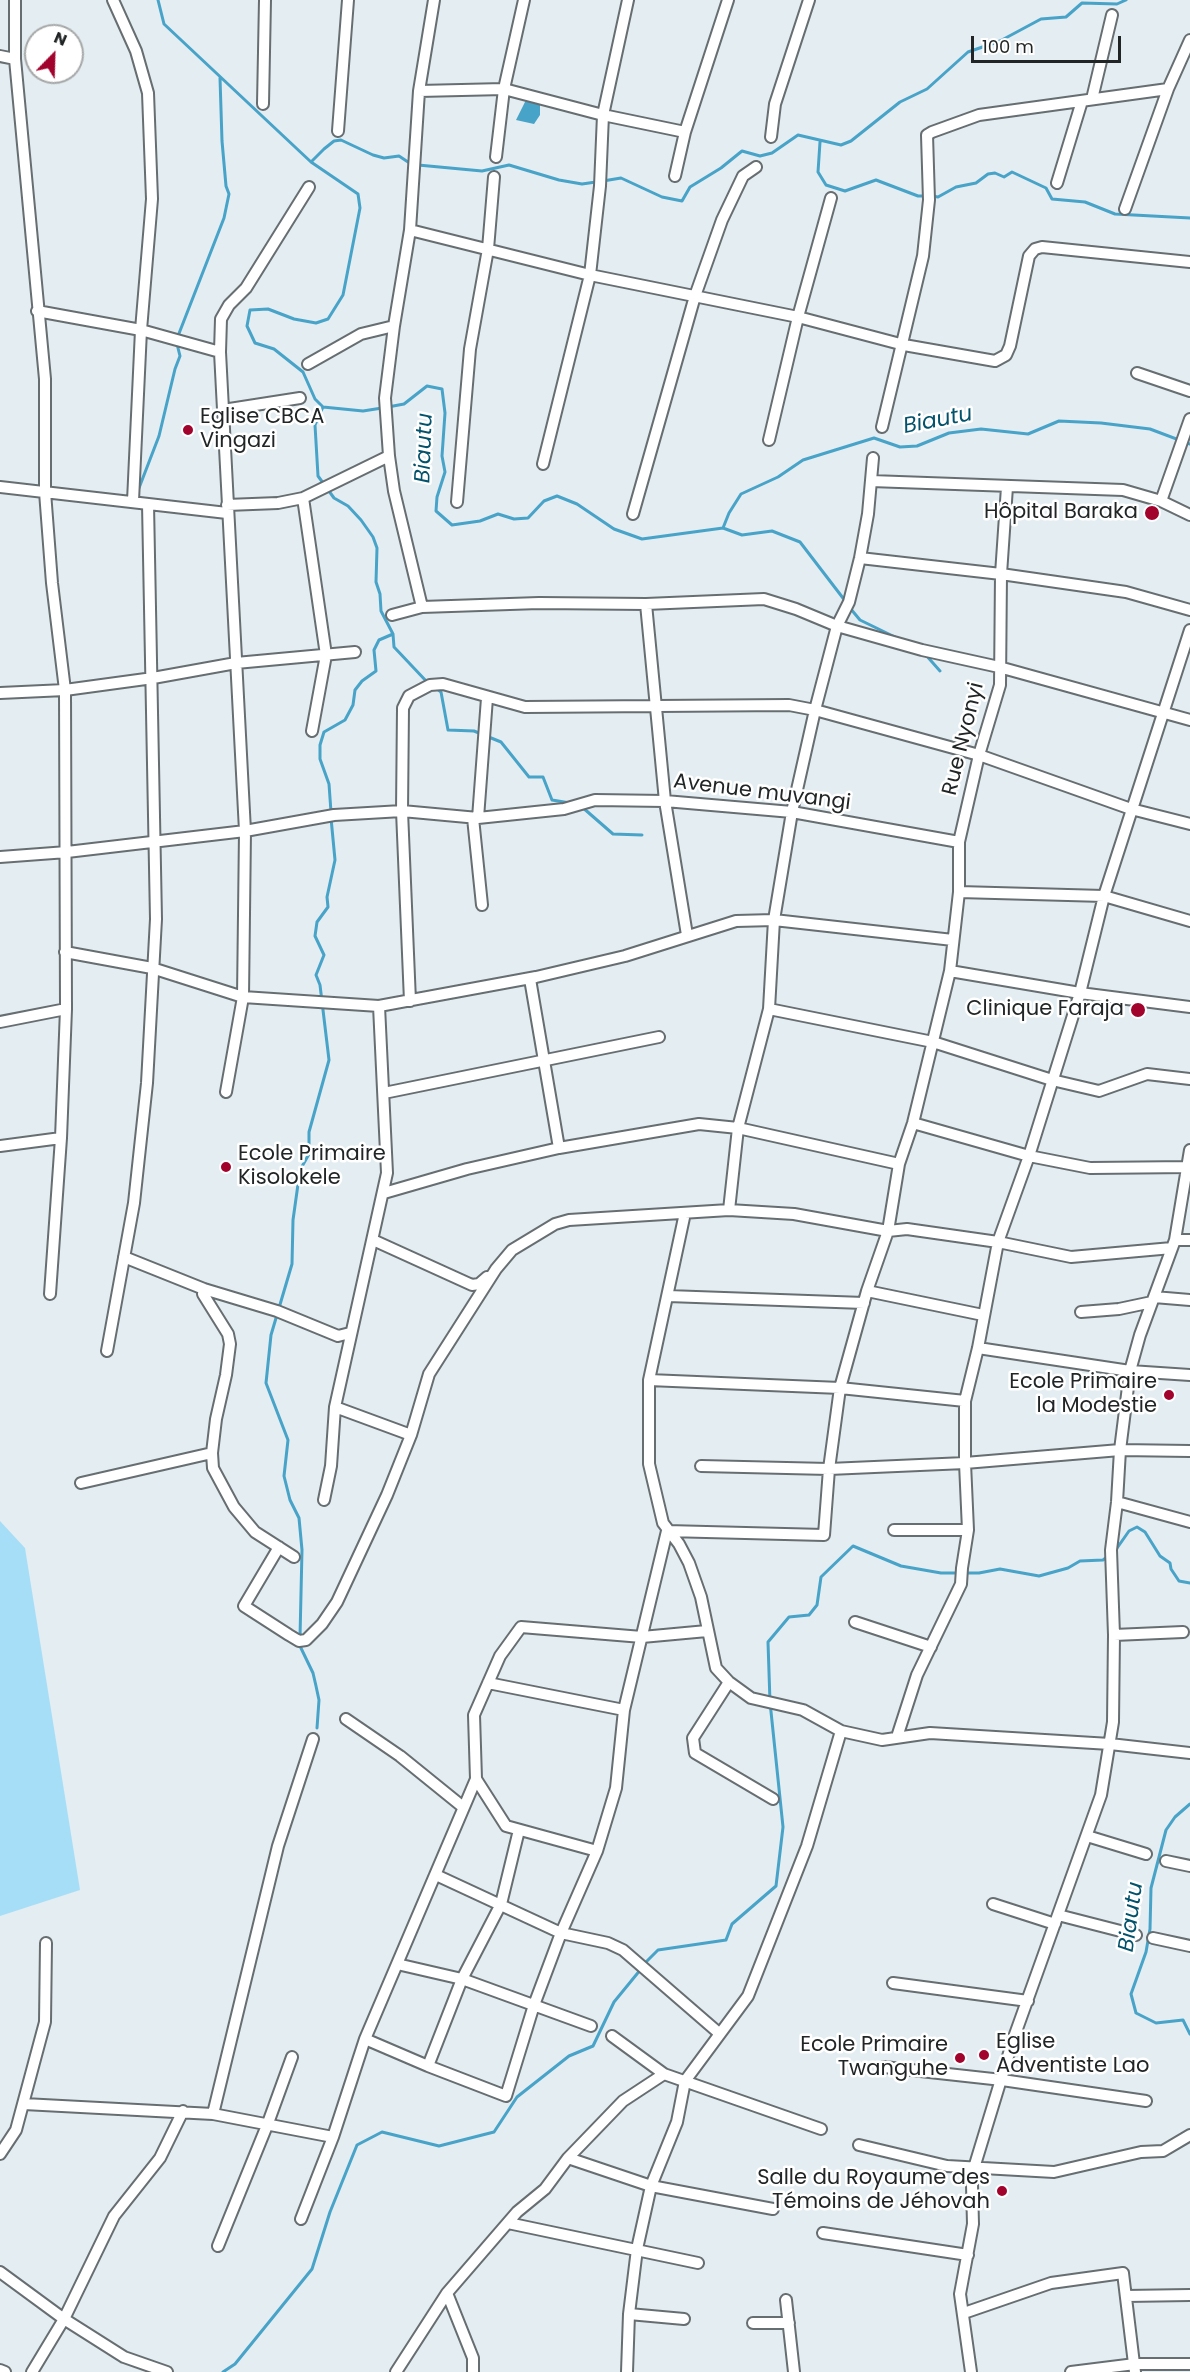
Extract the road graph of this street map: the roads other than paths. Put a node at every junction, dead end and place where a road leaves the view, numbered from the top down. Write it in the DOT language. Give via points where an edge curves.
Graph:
graph roads {
  1 [pos="15,0"];
  2 [pos="113,0"];
  3 [pos="265,0"];
  4 [pos="348,0"];
  5 [pos="434,0"];
  6 [pos="524,0"];
  7 [pos="628,0"];
  8 [pos="728,0"];
  9 [pos="809,0"];
  10 [pos="1112,15"];
  11 [pos="1190,40"];
  12 [pos="0,56"];
  13 [pos="15,59"];
  14 [pos="504,89"];
  15 [pos="1168,89"];
  16 [pos="419,91"];
  17 [pos="1087,100"];
  18 [pos="263,104"];
  19 [pos="603,115"];
  20 [pos="338,131"];
  21 [pos="685,132"];
  22 [pos="771,137"];
  23 [pos="496,157"];
  24 [pos="756,167"];
  25 [pos="675,176"];
  26 [pos="494,177"];
  27 [pos="1057,183"];
  28 [pos="309,187"];
  29 [pos="831,198"];
  30 [pos="1125,209"];
  31 [pos="410,230"];
  32 [pos="488,249"];
  33 [pos="1190,262"];
  34 [pos="590,275"];
  35 [pos="695,297"];
  36 [pos="38,311"];
  37 [pos="798,317"];
  38 [pos="394,326"];
  39 [pos="141,330"];
  40 [pos="904,345"];
  41 [pos="220,352"];
  42 [pos="308,364"];
  43 [pos="1137,373"];
  44 [pos="1190,391"];
  45 [pos="300,398"];
  46 [pos="223,410"];
  47 [pos="1190,419"];
  48 [pos="882,427"];
  49 [pos="769,440"];
  50 [pos="389,456"];
  51 [pos="873,458"];
  52 [pos="543,464"];
  53 [pos="871,481"];
  54 [pos="0,487"];
  55 [pos="1007,487"];
  56 [pos="45,492"];
  57 [pos="303,498"];
  58 [pos="132,501"];
  59 [pos="1161,501"];
  60 [pos="457,502"];
  61 [pos="148,504"];
  62 [pos="227,509"];
  63 [pos="633,514"];
  64 [pos="1190,515"];
  65 [pos="860,558"];
  66 [pos="1000,574"];
  67 [pos="646,604"];
  68 [pos="422,607"];
  69 [pos="1190,610"];
  70 [pos="392,615"];
  71 [pos="837,626"];
  72 [pos="1190,630"];
  73 [pos="355,652"];
  74 [pos="326,655"];
  75 [pos="236,663"];
  76 [pos="999,667"];
  77 [pos="153,678"];
  78 [pos="65,690"];
  79 [pos="0,693"];
  80 [pos="487,698"];
  81 [pos="657,705"];
  82 [pos="815,710"];
  83 [pos="1164,713"];
  84 [pos="1190,720"];
  85 [pos="312,731"];
  86 [pos="979,755"];
  87 [pos="665,801"];
  88 [pos="1131,808"];
  89 [pos="402,811"];
  90 [pos="792,812"];
  91 [pos="475,818"];
  92 [pos="1190,824"];
  93 [pos="245,831"];
  94 [pos="156,842"];
  95 [pos="959,842"];
  96 [pos="67,852"];
  97 [pos="0,857"];
  98 [pos="958,892"];
  99 [pos="1104,896"];
  100 [pos="482,905"];
  101 [pos="774,920"];
  102 [pos="1190,921"];
  103 [pos="687,935"];
  104 [pos="953,940"];
  105 [pos="65,952"];
  106 [pos="152,968"];
  107 [pos="950,971"];
  108 [pos="530,979"];
  109 [pos="1080,993"];
  110 [pos="243,998"];
  111 [pos="410,1001"];
  112 [pos="379,1006"];
  113 [pos="1190,1007"];
  114 [pos="66,1009"];
  115 [pos="769,1009"];
  116 [pos="0,1022"];
  117 [pos="658,1037"];
  118 [pos="933,1042"];
  119 [pos="542,1061"];
  120 [pos="1190,1079"];
  121 [pos="1052,1080"];
  122 [pos="226,1092"];
  123 [pos="384,1093"];
  124 [pos="913,1123"];
  125 [pos="738,1128"];
  126 [pos="61,1138"];
  127 [pos="0,1146"];
  128 [pos="559,1148"];
  129 [pos="1190,1150"];
  130 [pos="1029,1156"];
  131 [pos="899,1164"];
  132 [pos="1188,1167"];
  133 [pos="384,1193"];
  134 [pos="729,1210"];
  135 [pos="686,1213"];
  136 [pos="888,1231"];
  137 [pos="373,1240"];
  138 [pos="1190,1240"];
  139 [pos="998,1242"];
  140 [pos="1173,1244"];
  141 [pos="124,1257"];
  142 [pos="496,1269"];
  143 [pos="204,1290"];
  144 [pos="867,1291"];
  145 [pos="50,1293"];
  146 [pos="668,1296"];
  147 [pos="1153,1300"];
  148 [pos="1190,1300"];
  149 [pos="864,1303"];
  150 [pos="1081,1312"];
  151 [pos="984,1315"];
  152 [pos="351,1334"];
  153 [pos="978,1348"];
  154 [pos="107,1351"];
  155 [pos="1130,1371"];
  156 [pos="1190,1375"];
  157 [pos="649,1380"];
  158 [pos="840,1388"];
  159 [pos="965,1401"];
  160 [pos="335,1407"];
  161 [pos="411,1435"];
  162 [pos="1120,1450"];
  163 [pos="1190,1451"];
  164 [pos="212,1453"];
  165 [pos="965,1463"];
  166 [pos="701,1467"];
  167 [pos="829,1468"];
  168 [pos="81,1483"];
  169 [pos="324,1500"];
  170 [pos="1117,1502"];
  171 [pos="1190,1522"];
  172 [pos="894,1530"];
  173 [pos="968,1530"];
  174 [pos="667,1531"];
  175 [pos="279,1547"];
  176 [pos="294,1557"];
  177 [pos="855,1622"];
  178 [pos="707,1631"];
  179 [pos="1183,1632"];
  180 [pos="1114,1635"];
  181 [pos="642,1637"];
  182 [pos="931,1647"];
  183 [pos="729,1682"];
  184 [pos="488,1683"];
  185 [pos="624,1710"];
  186 [pos="346,1719"];
  187 [pos="841,1731"];
  188 [pos="897,1737"];
  189 [pos="313,1739"];
  190 [pos="1110,1744"];
  191 [pos="1190,1753"];
  192 [pos="476,1779"];
  193 [pos="773,1799"];
  194 [pos="463,1808"];
  195 [pos="519,1830"];
  196 [pos="1087,1836"];
  197 [pos="597,1851"];
  198 [pos="1146,1854"];
  199 [pos="1166,1861"];
  200 [pos="1190,1866"];
  201 [pos="436,1875"];
  202 [pos="501,1904"];
  203 [pos="993,1904"];
  204 [pos="1056,1919"];
  205 [pos="561,1933"];
  206 [pos="1136,1935"];
  207 [pos="1153,1938"];
  208 [pos="46,1943"];
  209 [pos="1190,1946"];
  210 [pos="397,1964"];
  211 [pos="462,1979"];
  212 [pos="893,1983"];
  213 [pos="1028,2001"];
  214 [pos="534,2006"];
  215 [pos="591,2026"];
  216 [pos="720,2034"];
  217 [pos="612,2036"];
  218 [pos="365,2039"];
  219 [pos="292,2057"];
  220 [pos="428,2066"];
  221 [pos="884,2067"];
  222 [pos="664,2074"];
  223 [pos="1002,2080"];
  224 [pos="685,2081"];
  225 [pos="1146,2101"];
  226 [pos="24,2104"];
  227 [pos="183,2111"];
  228 [pos="213,2114"];
  229 [pos="268,2123"];
  230 [pos="821,2129"];
  231 [pos="1190,2135"];
  232 [pos="333,2137"];
  233 [pos="859,2145"];
  234 [pos="0,2154"];
  235 [pos="568,2158"];
  236 [pos="974,2168"];
  237 [pos="651,2186"];
  238 [pos="773,2209"];
  239 [pos="301,2219"];
  240 [pos="507,2223"];
  241 [pos="823,2233"];
  242 [pos="218,2246"];
  243 [pos="637,2249"];
  244 [pos="968,2255"];
  245 [pos="698,2263"];
  246 [pos="0,2272"];
  247 [pos="447,2293"];
  248 [pos="1190,2295"];
  249 [pos="1126,2296"];
  250 [pos="786,2300"];
  251 [pos="964,2313"];
  252 [pos="629,2314"];
  253 [pos="64,2319"];
  254 [pos="684,2319"];
  255 [pos="753,2323"];
  256 [pos="789,2323"];
  257 [pos="1190,2364"];
  258 [pos="1135,2368"];
  259 [pos="0,2370"];
  260 [pos="5,2372"];
  261 [pos="32,2372"];
  262 [pos="167,2372"];
  263 [pos="396,2372"];
  264 [pos="474,2372"];
  265 [pos="627,2372"];
  266 [pos="794,2372"];
  267 [pos="971,2372"];
  268 [pos="1071,2372"];
  1 -- 13 [label="street"];
  2 -- 39 [label="street" via="136,51 148,93 152,200"];
  3 -- 18 [label="street"];
  4 -- 20 [label="street"];
  5 -- 16 [label="street"];
  6 -- 14 [label="street"];
  7 -- 19 [label="street"];
  8 -- 21 [label="street"];
  9 -- 22 [label="street" via="775,104"];
  10 -- 17 [label="street"];
  11 -- 15 [label="street"];
  12 -- 13 [label="street"];
  13 -- 36 [label="street"];
  14 -- 16 [label="street"];
  14 -- 19 [label="street"];
  14 -- 23 [label="street"];
  15 -- 17 [label="street"];
  15 -- 30 [label="street"];
  16 -- 31 [label="street"];
  17 -- 27 [label="street"];
  17 -- 40 [label="street" via="979,115 927,135 929,196 923,256"];
  19 -- 21 [label="street"];
  19 -- 34 [label="street"];
  21 -- 25 [label="street"];
  24 -- 35 [label="street" via="742,176"];
  26 -- 32 [label="street"];
  28 -- 41 [label="street" via="246,288 221,319"];
  29 -- 37 [label="street"];
  31 -- 32 [label="street"];
  31 -- 38 [label="street"];
  32 -- 34 [label="street"];
  32 -- 60 [label="street" via="470,350"];
  33 -- 40 [label="street" via="1035,249 1029,256 1010,346 1001,359"];
  34 -- 35 [label="street"];
  34 -- 52 [label="street"];
  35 -- 37 [label="street"];
  35 -- 63 [label="street"];
  36 -- 39 [label="street"];
  36 -- 56 [label="street" via="45,379"];
  37 -- 40 [label="street"];
  37 -- 49 [label="street"];
  38 -- 42 [label="street" via="361,334"];
  38 -- 50 [label="street" via="385,398"];
  39 -- 41 [label="street"];
  39 -- 58 [label="street"];
  40 -- 48 [label="street"];
  41 -- 46 [label="street"];
  43 -- 44 [label="street"];
  45 -- 46 [label="street"];
  46 -- 62 [label="street"];
  47 -- 59 [label="street"];
  50 -- 57 [label="street"];
  50 -- 68 [label="street"];
  51 -- 53 [label="street"];
  53 -- 55 [label="street"];
  53 -- 65 [label="street"];
  54 -- 56 [label="street"];
  55 -- 59 [label="street" via="1123,490"];
  55 -- 66 [label="street, Rue Nyonyi"];
  56 -- 58 [label="street"];
  56 -- 78 [label="street"];
  57 -- 62 [label="street"];
  57 -- 74 [label="street"];
  58 -- 61 [label="street"];
  59 -- 64 [label="street"];
  61 -- 62 [label="street"];
  61 -- 77 [label="street"];
  62 -- 75 [label="street"];
  65 -- 66 [label="street"];
  65 -- 71 [label="street" via="848,605"];
  66 -- 69 [label="street" via="1126,592"];
  66 -- 76 [label="street, Rue Nyonyi"];
  67 -- 68 [label="street"];
  67 -- 71 [label="street" via="764,599"];
  67 -- 81 [label="street"];
  68 -- 70 [label="street"];
  71 -- 76 [label="street"];
  71 -- 82 [label="street"];
  72 -- 83 [label="street"];
  73 -- 74 [label="street"];
  74 -- 75 [label="street"];
  74 -- 85 [label="street"];
  75 -- 77 [label="street"];
  75 -- 93 [label="street"];
  76 -- 83 [label="street"];
  76 -- 86 [label="street, Rue Nyonyi" via="1000,685"];
  77 -- 78 [label="street"];
  77 -- 94 [label="street"];
  78 -- 79 [label="street"];
  78 -- 96 [label="street"];
  80 -- 81 [label="street" via="525,707"];
  80 -- 89 [label="street" via="443,684 430,685 409,696 403,708"];
  80 -- 91 [label="street"];
  81 -- 82 [label="street" via="789,705"];
  81 -- 87 [label="street"];
  82 -- 86 [label="street"];
  82 -- 90 [label="street"];
  83 -- 84 [label="street"];
  83 -- 88 [label="street"];
  86 -- 88 [label="street"];
  86 -- 95 [label="street, Rue Nyonyi"];
  87 -- 90 [label="street, Avenue muvangi"];
  87 -- 91 [label="street, Avenue muvangi" via="595,800 564,809"];
  87 -- 103 [label="street"];
  88 -- 92 [label="street"];
  88 -- 99 [label="street"];
  89 -- 91 [label="street, Avenue muvangi"];
  89 -- 93 [label="street, Avenue muvangi" via="330,816"];
  89 -- 111 [label="street"];
  90 -- 95 [label="street, Avenue muvangi"];
  90 -- 101 [label="street"];
  91 -- 100 [label="street"];
  93 -- 94 [label="street, Avenue muvangi"];
  93 -- 110 [label="street"];
  94 -- 96 [label="street, Avenue muvangi"];
  94 -- 106 [label="street"];
  95 -- 98 [label="street, Rue Nyonyi"];
  96 -- 97 [label="street, Avenue muvangi"];
  96 -- 105 [label="street"];
  98 -- 99 [label="street"];
  98 -- 104 [label="street, Rue Nyonyi"];
  99 -- 102 [label="street"];
  99 -- 109 [label="street"];
  101 -- 103 [label="street" via="736,921"];
  101 -- 104 [label="street"];
  101 -- 115 [label="street"];
  103 -- 108 [label="street" via="625,956"];
  104 -- 107 [label="street, Rue Nyonyi"];
  105 -- 106 [label="street"];
  105 -- 114 [label="street"];
  106 -- 110 [label="street"];
  106 -- 141 [label="street" via="147,1083"];
  107 -- 109 [label="street"];
  107 -- 118 [label="street, Rue Nyonyi"];
  108 -- 111 [label="street"];
  108 -- 119 [label="street"];
  109 -- 113 [label="street"];
  109 -- 121 [label="street"];
  110 -- 112 [label="street"];
  110 -- 122 [label="street"];
  111 -- 112 [label="street"];
  112 -- 123 [label="street"];
  114 -- 116 [label="street"];
  114 -- 126 [label="street"];
  115 -- 118 [label="street"];
  115 -- 125 [label="street"];
  117 -- 119 [label="street"];
  118 -- 121 [label="street"];
  118 -- 124 [label="street, Rue Nyonyi"];
  119 -- 123 [label="street"];
  119 -- 128 [label="street"];
  120 -- 121 [label="street" via="1147,1074 1099,1091"];
  121 -- 130 [label="street"];
  123 -- 133 [label="street"];
  124 -- 130 [label="street"];
  124 -- 131 [label="street, Rue Nyonyi"];
  125 -- 128 [label="street" via="699,1124"];
  125 -- 131 [label="street"];
  125 -- 134 [label="street"];
  126 -- 127 [label="street"];
  126 -- 145 [label="street"];
  128 -- 133 [label="street"];
  129 -- 132 [label="street"];
  130 -- 132 [label="street" via="1090,1168"];
  130 -- 139 [label="street"];
  131 -- 136 [label="street, Rue Nyonyi"];
  132 -- 140 [label="street"];
  133 -- 137 [label="street"];
  134 -- 135 [label="street"];
  134 -- 136 [label="street" via="794,1215"];
  135 -- 142 [label="street" via="555,1224 512,1250"];
  135 -- 146 [label="street"];
  136 -- 139 [label="street" via="907,1229"];
  136 -- 144 [label="street, Rue Nyonyi"];
  137 -- 142 [label="street" via="472,1285 479,1284"];
  137 -- 152 [label="street"];
  138 -- 140 [label="street"];
  139 -- 140 [label="street" via="1071,1257"];
  139 -- 151 [label="street"];
  140 -- 147 [label="street"];
  141 -- 143 [label="street"];
  141 -- 154 [label="street"];
  142 -- 161 [label="street" via="429,1374"];
  143 -- 152 [label="street" via="277,1311 338,1336"];
  143 -- 164 [label="street" via="230,1344"];
  144 -- 149 [label="street, Rue Nyonyi"];
  144 -- 151 [label="street"];
  146 -- 149 [label="street"];
  146 -- 157 [label="street"];
  147 -- 148 [label="street"];
  147 -- 150 [label="street" via="1119,1309"];
  147 -- 155 [label="street"];
  149 -- 158 [label="street, Rue Nyonyi"];
  151 -- 153 [label="street"];
  152 -- 160 [label="street"];
  153 -- 155 [label="street"];
  153 -- 159 [label="street"];
  155 -- 156 [label="street"];
  155 -- 162 [label="street"];
  157 -- 158 [label="street"];
  157 -- 174 [label="street" via="649,1464"];
  158 -- 159 [label="street"];
  158 -- 167 [label="street, Rue Nyonyi"];
  159 -- 165 [label="street"];
  160 -- 161 [label="street"];
  160 -- 169 [label="street"];
  161 -- 175 [label="street" via="337,1602 306,1640 288,1635 244,1606"];
  162 -- 163 [label="street"];
  162 -- 165 [label="street"];
  162 -- 170 [label="street"];
  164 -- 168 [label="street"];
  164 -- 175 [label="street" via="213,1468 234,1507 255,1532"];
  165 -- 167 [label="street"];
  165 -- 173 [label="street"];
  166 -- 167 [label="street"];
  167 -- 174 [label="street, Rue Nyonyi" via="824,1535"];
  170 -- 171 [label="street"];
  170 -- 180 [label="street" via="1111,1550"];
  172 -- 173 [label="street"];
  173 -- 182 [label="street" via="962,1584"];
  174 -- 178 [label="street" via="689,1563"];
  174 -- 181 [label="street"];
  175 -- 176 [label="street"];
  177 -- 182 [label="street"];
  178 -- 181 [label="street"];
  178 -- 183 [label="street" via="716,1668"];
  179 -- 180 [label="street"];
  180 -- 190 [label="street"];
  181 -- 184 [label="street" via="521,1627 500,1656"];
  181 -- 185 [label="street"];
  182 -- 188 [label="street" via="917,1675"];
  183 -- 187 [label="street" via="751,1698 802,1710"];
  183 -- 193 [label="street" via="693,1738 695,1753"];
  184 -- 185 [label="street"];
  184 -- 192 [label="street" via="474,1715"];
  185 -- 197 [label="street" via="616,1788"];
  186 -- 194 [label="street" via="400,1756"];
  187 -- 188 [label="street" via="882,1740"];
  187 -- 216 [label="street" via="807,1846 763,1962 748,1996"];
  188 -- 190 [label="street" via="930,1733"];
  189 -- 228 [label="street" via="278,1846"];
  190 -- 191 [label="street"];
  190 -- 196 [label="street" via="1101,1795"];
  192 -- 194 [label="street"];
  192 -- 195 [label="street" via="506,1826"];
  194 -- 201 [label="street"];
  195 -- 197 [label="street"];
  195 -- 202 [label="street"];
  196 -- 198 [label="street"];
  196 -- 204 [label="street"];
  197 -- 205 [label="street"];
  199 -- 200 [label="street"];
  201 -- 202 [label="street"];
  201 -- 210 [label="street"];
  202 -- 205 [label="street"];
  202 -- 211 [label="street"];
  203 -- 204 [label="street"];
  204 -- 206 [label="street"];
  204 -- 213 [label="street"];
  205 -- 214 [label="street"];
  205 -- 216 [label="street" via="623,1950"];
  207 -- 209 [label="street"];
  208 -- 226 [label="street" via="45,2022"];
  210 -- 211 [label="street"];
  210 -- 218 [label="street"];
  211 -- 214 [label="street"];
  211 -- 220 [label="street"];
  212 -- 213 [label="street"];
  213 -- 223 [label="street"];
  214 -- 215 [label="street"];
  214 -- 220 [label="street" via="506,2096"];
  216 -- 224 [label="street"];
  217 -- 222 [label="street"];
  218 -- 220 [label="street"];
  218 -- 232 [label="street"];
  219 -- 229 [label="street"];
  221 -- 223 [label="street"];
  222 -- 224 [label="street"];
  222 -- 235 [label="street" via="623,2101"];
  223 -- 225 [label="street"];
  223 -- 236 [label="street"];
  224 -- 230 [label="street"];
  224 -- 237 [label="street" via="677,2122"];
  226 -- 227 [label="street"];
  226 -- 234 [label="street" via="16,2130"];
  227 -- 228 [label="street"];
  227 -- 253 [label="street" via="160,2158 114,2216"];
  228 -- 229 [label="street"];
  229 -- 232 [label="street"];
  229 -- 242 [label="street"];
  231 -- 236 [label="street" via="1163,2151 1141,2152 1054,2172"];
  232 -- 239 [label="street"];
  233 -- 236 [label="street" via="947,2166"];
  235 -- 237 [label="street"];
  235 -- 240 [label="street" via="545,2189"];
  236 -- 244 [label="street"];
  237 -- 238 [label="street"];
  237 -- 243 [label="street"];
  240 -- 243 [label="street"];
  240 -- 247 [label="street"];
  241 -- 244 [label="street"];
  243 -- 245 [label="street"];
  243 -- 252 [label="street"];
  244 -- 251 [label="street" via="960,2294"];
  246 -- 253 [label="street"];
  247 -- 263 [label="street"];
  247 -- 264 [label="street" via="473,2358"];
  248 -- 249 [label="street"];
  249 -- 251 [label="street" via="1123,2273 1051,2283"];
  249 -- 258 [label="street"];
  250 -- 256 [label="street"];
  251 -- 267 [label="street"];
  252 -- 254 [label="street"];
  252 -- 265 [label="street"];
  253 -- 261 [label="street"];
  253 -- 262 [label="street" via="124,2357"];
  255 -- 256 [label="street"];
  256 -- 266 [label="street"];
  257 -- 258 [label="street"];
  258 -- 268 [label="street"];
  259 -- 260 [label="street"];
}
